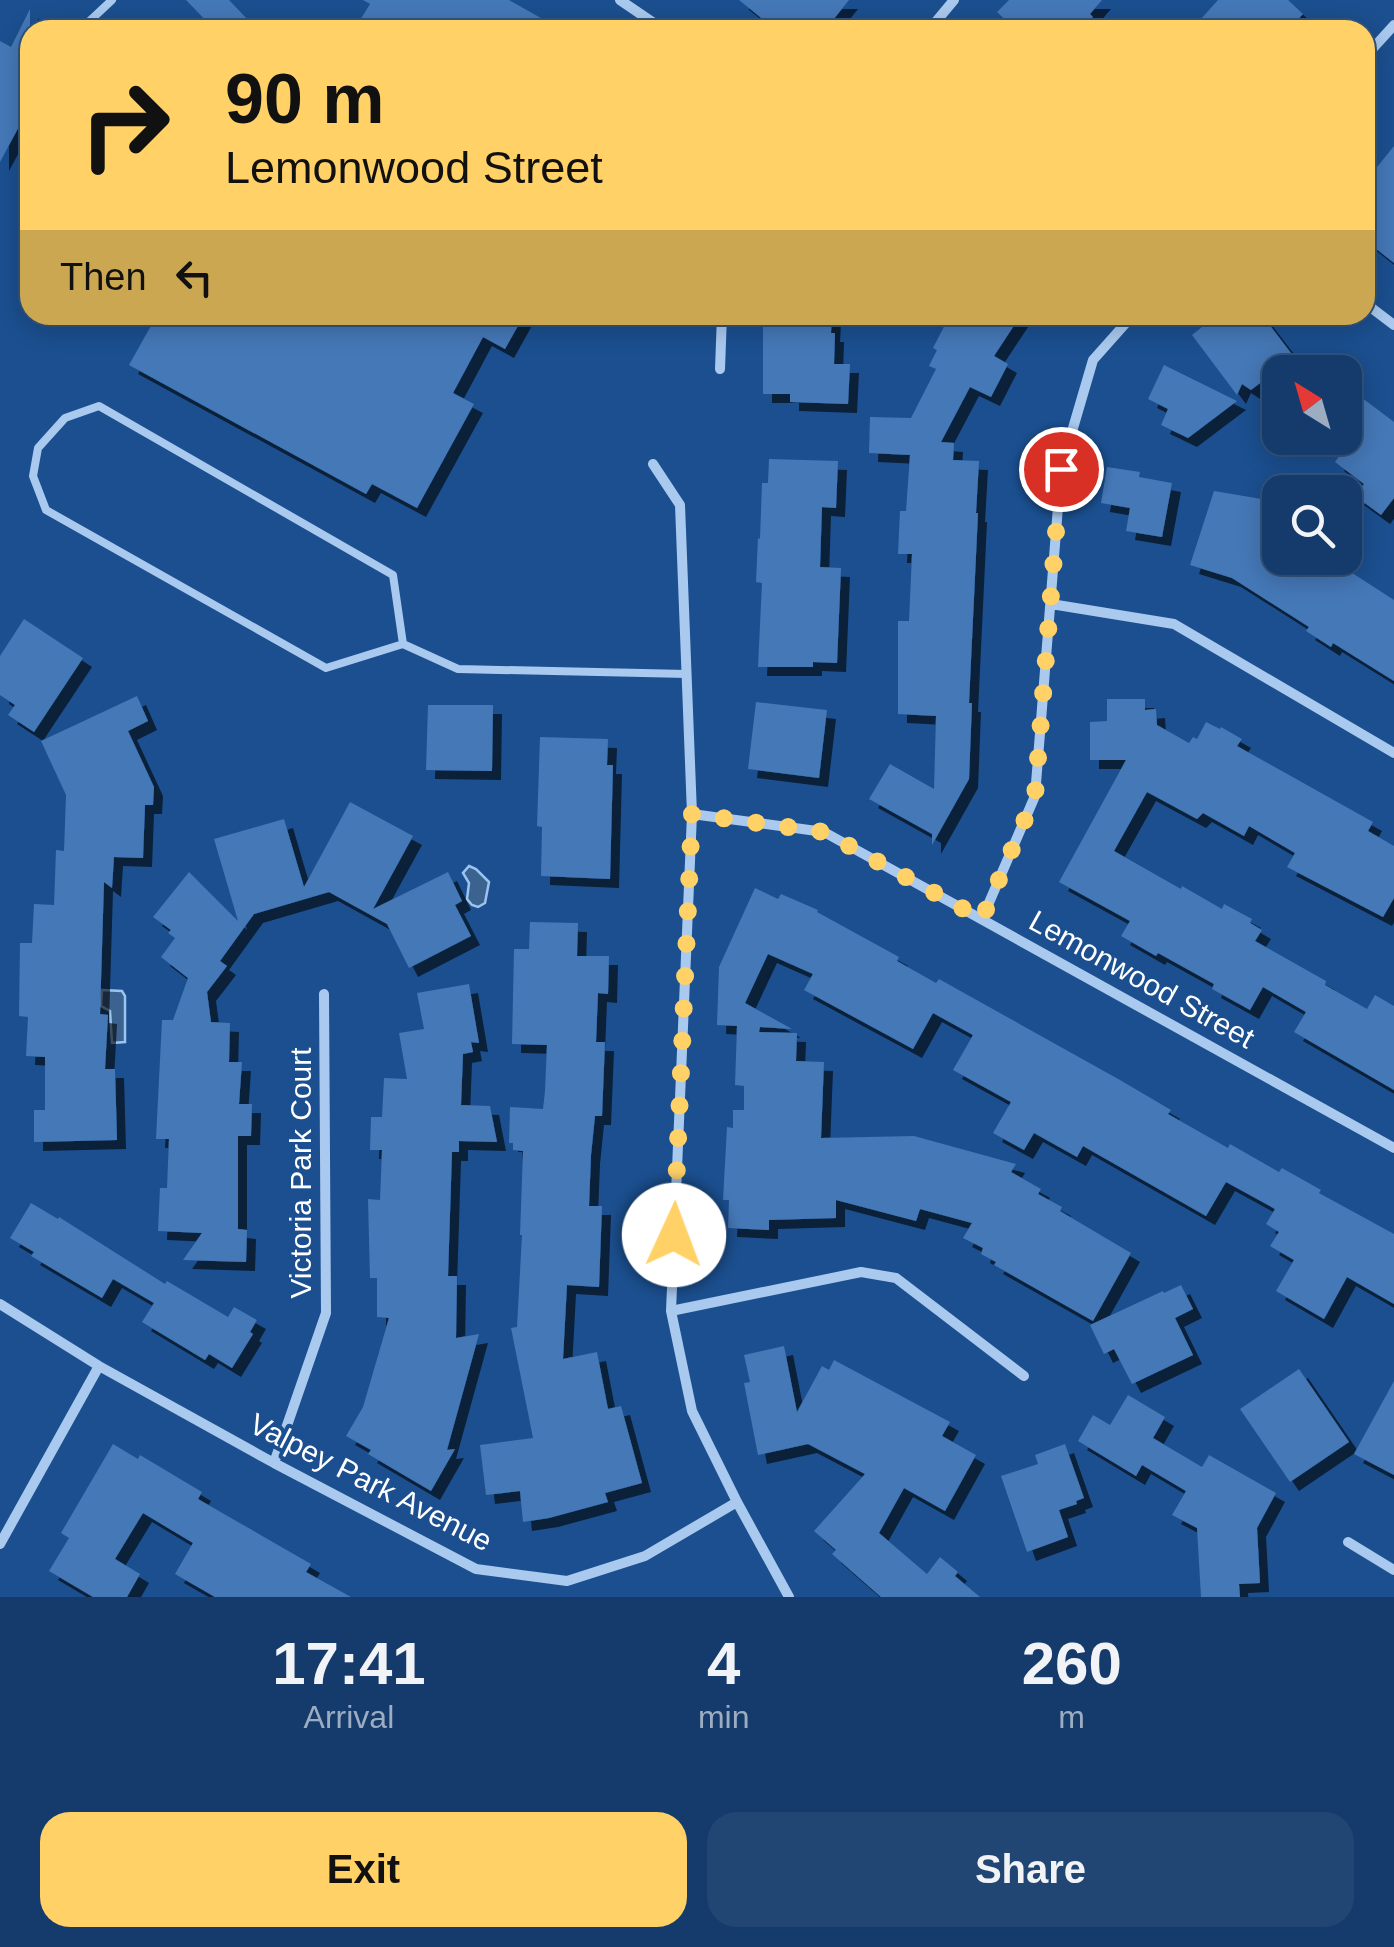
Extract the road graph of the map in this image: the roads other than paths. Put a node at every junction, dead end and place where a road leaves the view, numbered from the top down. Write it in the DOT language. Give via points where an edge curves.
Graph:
graph roads {
  1 [pos="92,0"];
  2 [pos="112,0"];
  3 [pos="620,0"];
  4 [pos="954,0"];
  5 [pos="100,11"];
  6 [pos="91,20"];
  7 [pos="649,20"];
  8 [pos="937,20"];
  9 [pos="1394,25"];
  10 [pos="1375,45"];
  11 [pos="722,325"];
  12 [pos="1124,325"];
  13 [pos="720,369"];
  14 [pos="654,464"];
  15 [pos="1052,604"];
  16 [pos="403,644"];
  17 [pos="686,674"];
  18 [pos="1394,753"];
  19 [pos="692,814"];
  20 [pos="982,919"];
  21 [pos="324,994"];
  22 [pos="1394,1148"];
  23 [pos="0,1304"];
  24 [pos="671,1311"];
  25 [pos="99,1366"];
  26 [pos="1024,1376"];
  27 [pos="274,1464"];
  28 [pos="736,1502"];
  29 [pos="1348,1542"];
  30 [pos="0,1544"];
  31 [pos="1394,1570"];
  32 [pos="789,1597"];
  1 -- 5 [label="lane"];
  2 -- 5 [label="lane"];
  3 -- 7 [label="street"];
  4 -- 8 [label="street"];
  5 -- 6 [label="lane"];
  9 -- 10 [label="street"];
  11 -- 13 [label="street"];
  12 -- 15 [label="street" via="1093,360 1061,469"];
  14 -- 17 [label="street" via="680,505"];
  15 -- 18 [label="street" via="1174,624"];
  15 -- 20 [label="street" via="1035,796"];
  16 -- 16 [label="lane" via="393,575 99,406 65,418 38,448 33,476 46,510 326,668"];
  16 -- 17 [label="lane" via="458,668"];
  17 -- 19 [label="street"];
  19 -- 20 [label="street, Lemonwood Street" via="824,832"];
  19 -- 24 [label="street"];
  20 -- 22 [label="street, Lemonwood Street"];
  21 -- 27 [label="street, Victoria Park Court" via="326,1313"];
  23 -- 25 [label="street, Valpey Park Avenue"];
  24 -- 26 [label="street" via="861,1272 896,1278"];
  24 -- 28 [label="street" via="692,1411"];
  25 -- 27 [label="street, Valpey Park Avenue"];
  25 -- 30 [label="street"];
  27 -- 28 [label="street, Valpey Park Avenue" via="476,1569 567,1582 646,1556"];
  28 -- 32 [label="street"];
  29 -- 31 [label="street"];
}
